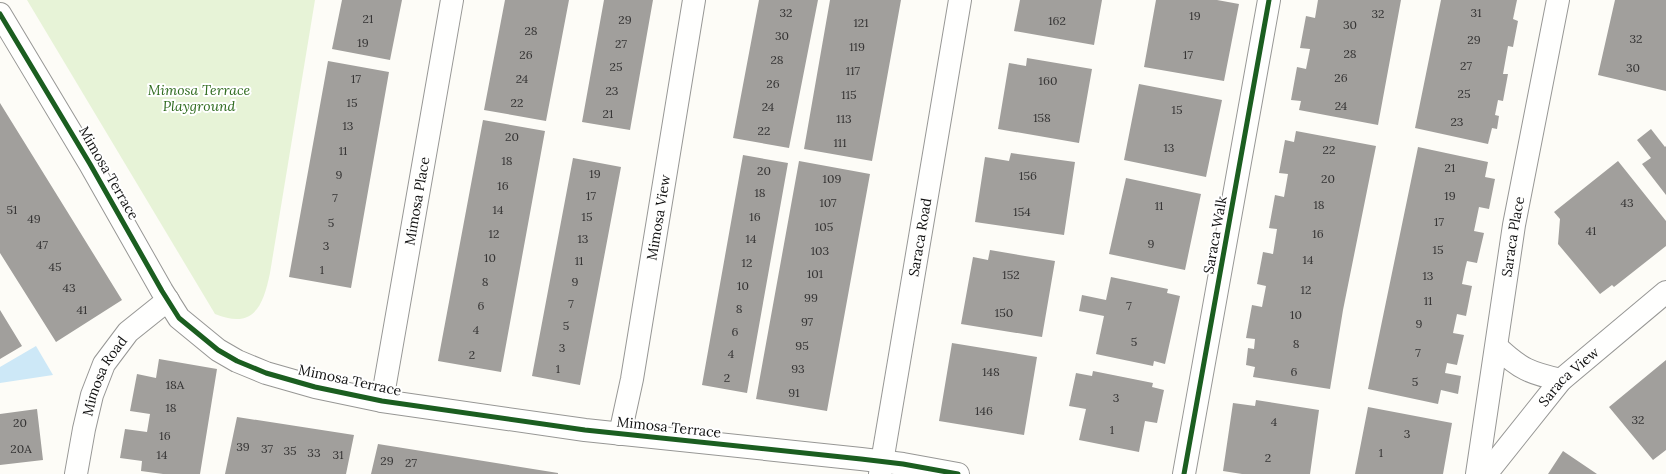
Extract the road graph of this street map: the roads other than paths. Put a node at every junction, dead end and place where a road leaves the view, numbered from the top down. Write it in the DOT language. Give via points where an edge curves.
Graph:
graph roads {
  1 [pos="452,0"];
  2 [pos="694,0"];
  3 [pos="960,0"];
  4 [pos="1270,0"];
  5 [pos="1558,0"];
  6 [pos="0,14"];
  7 [pos="1666,292"];
  8 [pos="168,300"];
  9 [pos="1497,347"];
  10 [pos="1562,380"];
  11 [pos="382,401"];
  12 [pos="620,434"];
  13 [pos="882,468"];
  14 [pos="76,474"];
  15 [pos="958,474"];
  16 [pos="1184,474"];
  17 [pos="1477,474"];
  18 [pos="1486,474"];
  1 -- 11 [label="street, Mimosa Place"];
  2 -- 12 [label="street, Mimosa View" via="632,379"];
  3 -- 13 [label="street, Saraca Road"];
  4 -- 16 [label="street, Saraca Walk"];
  5 -- 9 [label="street, Saraca Place" via="1514,226"];
  6 -- 8 [label="street, Mimosa Terrace"];
  7 -- 10 [label="street, Saraca View"];
  8 -- 11 [label="street, Mimosa Terrace" via="179,318 218,350 237,361 266,373 308,385"];
  8 -- 14 [label="street, Mimosa Road" via="128,332 104,364 92,395"];
  9 -- 10 [label="street" via="1515,364 1537,375"];
  9 -- 17 [label="street, Saraca Place"];
  10 -- 18 [label="street, Saraca View"];
  11 -- 12 [label="street, Mimosa Terrace"];
  12 -- 13 [label="street, Mimosa Terrace"];
  13 -- 15 [label="street"];
}
